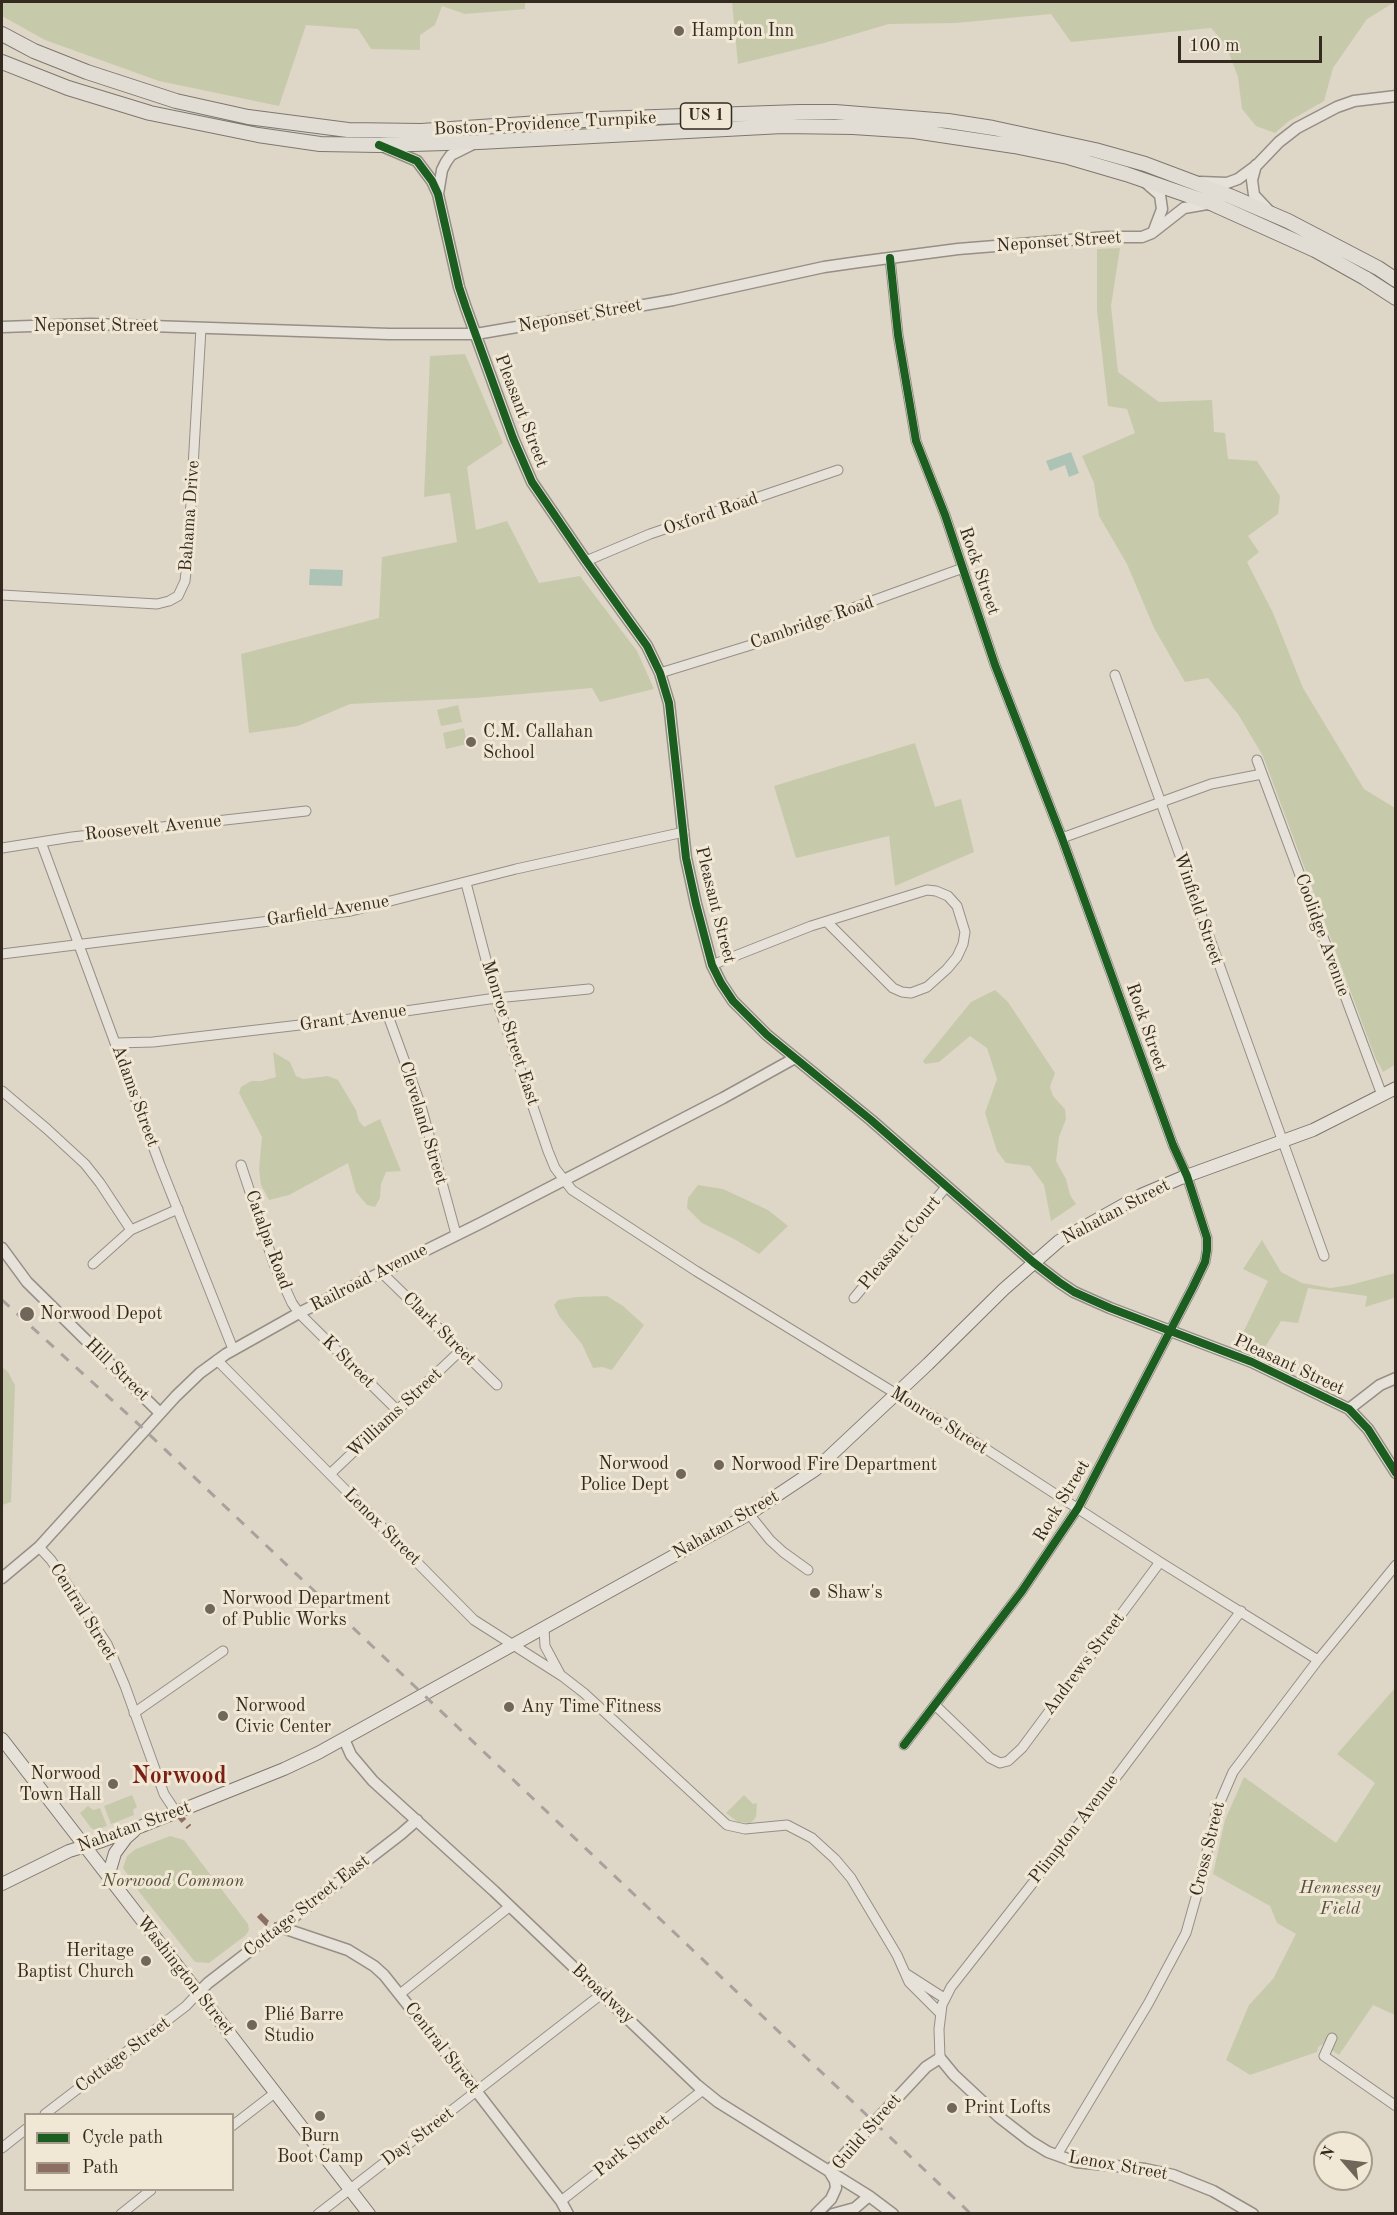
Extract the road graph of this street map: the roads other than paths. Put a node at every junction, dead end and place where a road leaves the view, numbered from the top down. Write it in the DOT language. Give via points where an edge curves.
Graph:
graph roads {
  1 [pos="2,34"];
  2 [pos="2,62"];
  3 [pos="1395,96"];
  4 [pos="478,142"];
  5 [pos="379,145"];
  6 [pos="1257,165"];
  7 [pos="1142,179"];
  8 [pos="1192,182"];
  9 [pos="438,194"];
  10 [pos="1213,204"];
  11 [pos="1271,213"];
  12 [pos="1152,233"];
  13 [pos="890,258"];
  14 [pos="1378,268"];
  15 [pos="1395,275"];
  16 [pos="1395,280"];
  17 [pos="1395,298"];
  18 [pos="2,327"];
  19 [pos="201,328"];
  20 [pos="476,334"];
  21 [pos="838,471"];
  22 [pos="586,561"];
  23 [pos="963,568"];
  24 [pos="2,595"];
  25 [pos="660,673"];
  26 [pos="1115,675"];
  27 [pos="1257,760"];
  28 [pos="1262,774"];
  29 [pos="1161,802"];
  30 [pos="306,811"];
  31 [pos="684,832"];
  32 [pos="1062,838"];
  33 [pos="41,842"];
  34 [pos="2,848"];
  35 [pos="466,883"];
  36 [pos="827,922"];
  37 [pos="78,945"];
  38 [pos="2,954"];
  39 [pos="712,965"];
  40 [pos="589,988"];
  41 [pos="496,998"];
  42 [pos="387,1013"];
  43 [pos="116,1043"];
  44 [pos="795,1058"];
  45 [pos="1395,1088"];
  46 [pos="2,1091"];
  47 [pos="1382,1095"];
  48 [pos="1283,1142"];
  49 [pos="241,1165"];
  50 [pos="1187,1176"];
  51 [pos="562,1180"];
  52 [pos="946,1187"];
  53 [pos="178,1209"];
  54 [pos="131,1230"];
  55 [pos="456,1234"];
  56 [pos="2,1248"];
  57 [pos="1324,1256"];
  58 [pos="1033,1262"];
  59 [pos="93,1264"];
  60 [pos="381,1272"];
  61 [pos="854,1298"];
  62 [pos="299,1313"];
  63 [pos="1171,1331"];
  64 [pos="233,1349"];
  65 [pos="460,1351"];
  66 [pos="217,1360"];
  67 [pos="1395,1378"];
  68 [pos="497,1385"];
  69 [pos="896,1394"];
  70 [pos="1349,1409"];
  71 [pos="397,1410"];
  72 [pos="160,1413"];
  73 [pos="1395,1473"];
  74 [pos="330,1474"];
  75 [pos="1078,1508"];
  76 [pos="749,1514"];
  77 [pos="39,1547"];
  78 [pos="1161,1562"];
  79 [pos="1395,1565"];
  80 [pos="808,1569"];
  81 [pos="2,1578"];
  82 [pos="1241,1611"];
  83 [pos="544,1628"];
  84 [pos="513,1646"];
  85 [pos="223,1651"];
  86 [pos="1318,1660"];
  87 [pos="562,1676"];
  88 [pos="934,1705"];
  89 [pos="134,1713"];
  90 [pos="2,1739"];
  91 [pos="344,1739"];
  92 [pos="904,1745"];
  93 [pos="176,1812"];
  94 [pos="417,1820"];
  95 [pos="142,1826"];
  96 [pos="84,1846"];
  97 [pos="2,1884"];
  98 [pos="114,1884"];
  99 [pos="509,1907"];
  100 [pos="280,1927"];
  101 [pos="905,1973"];
  102 [pos="198,1993"];
  103 [pos="400,1994"];
  104 [pos="603,1994"];
  105 [pos="944,1998"];
  106 [pos="941,2014"];
  107 [pos="1332,2038"];
  108 [pos="940,2058"];
  109 [pos="703,2090"];
  110 [pos="276,2092"];
  111 [pos="477,2092"];
  112 [pos="1395,2106"];
  113 [pos="48,2113"];
  114 [pos="234,2124"];
  115 [pos="24,2131"];
  116 [pos="2,2148"];
  117 [pos="1057,2156"];
  118 [pos="829,2171"];
  119 [pos="350,2189"];
  120 [pos="150,2191"];
  121 [pos="869,2196"];
  122 [pos="561,2201"];
  123 [pos="121,2214"];
  124 [pos="318,2214"];
  125 [pos="369,2214"];
  126 [pos="568,2214"];
  127 [pos="816,2214"];
  128 [pos="833,2214"];
  129 [pos="893,2214"];
  130 [pos="1253,2214"];
  1 -- 8 [label="main road, Boston-Providence Turnpike / US 1" via="136,90 280,122 348,130 421,131 599,119 835,112 993,128 1095,150"];
  2 -- 5 [label="main road, Boston-Providence Turnpike / US 1" via="68,88 188,122 320,144"];
  3 -- 6 [label="street" via="1354,100 1318,115 1279,142"];
  4 -- 5 [label="main road, Boston-Providence Turnpike / US 1"];
  4 -- 7 [label="main road, Boston-Providence Turnpike / US 1" via="783,126 853,127 914,131 1014,146"];
  4 -- 9 [label="street, Pleasant Street" via="451,155 442,170"];
  5 -- 9 [label="street, Pleasant Street" via="417,161"];
  6 -- 8 [label="street" via="1227,183"];
  6 -- 11 [label="street" via="1252,180 1254,195"];
  7 -- 10 [label="main road, Boston-Providence Turnpike / US 1"];
  7 -- 12 [label="street" via="1160,195 1162,209"];
  8 -- 11 [label="main road, Boston-Providence Turnpike / US 1"];
  9 -- 20 [label="street, Pleasant Street" via="459,287"];
  10 -- 12 [label="street" via="1184,208"];
  10 -- 17 [label="main road, Boston-Providence Turnpike / US 1" via="1314,250"];
  11 -- 14 [label="main road, Boston-Providence Turnpike / US 1"];
  12 -- 13 [label="street, Neponset Street" via="1142,237"];
  13 -- 20 [label="street, Neponset Street" via="824,267 673,300"];
  13 -- 23 [label="street, Rock Street" via="916,441"];
  14 -- 15 [label="main road"];
  14 -- 16 [label="main road, Boston-Providence Turnpike / US 1"];
  18 -- 19 [label="street, Neponset Street" via="91,324"];
  19 -- 20 [label="street, Neponset Street"];
  19 -- 24 [label="street, Bahama Drive" via="189,543 185,581 178,596 157,604"];
  20 -- 22 [label="street, Pleasant Street" via="532,482"];
  21 -- 22 [label="street, Oxford Road" via="650,534"];
  22 -- 25 [label="street, Pleasant Street" via="647,646"];
  23 -- 25 [label="street, Cambridge Road" via="762,641"];
  23 -- 32 [label="street, Rock Street" via="995,665"];
  25 -- 31 [label="street, Pleasant Street" via="669,704"];
  26 -- 29 [label="street, Winfield Street"];
  27 -- 28 [label="street, Coolidge Avenue"];
  28 -- 29 [label="street" via="1211,784"];
  28 -- 47 [label="street, Coolidge Avenue"];
  29 -- 32 [label="street"];
  29 -- 48 [label="street, Winfield Street"];
  30 -- 33 [label="street, Roosevelt Avenue"];
  31 -- 35 [label="street, Garfield Avenue"];
  31 -- 39 [label="street, Pleasant Street" via="686,858"];
  32 -- 50 [label="street, Rock Street"];
  33 -- 34 [label="street, Roosevelt Avenue"];
  33 -- 37 [label="street, Adams Street"];
  35 -- 37 [label="street, Garfield Avenue" via="351,911"];
  35 -- 41 [label="street, Monroe Street East"];
  36 -- 36 [label="street" via="927,890 948,896 957,906 965,932 957,957 947,969 927,987 911,993 893,988"];
  36 -- 39 [label="street"];
  37 -- 38 [label="street, Garfield Avenue"];
  37 -- 43 [label="street, Adams Street"];
  39 -- 44 [label="street, Pleasant Street" via="747,1016"];
  40 -- 41 [label="street, Grant Avenue"];
  41 -- 42 [label="street, Grant Avenue"];
  41 -- 51 [label="street, Monroe Street East"];
  42 -- 43 [label="street, Grant Avenue" via="153,1042"];
  42 -- 55 [label="street, Cleveland Street" via="421,1106"];
  43 -- 53 [label="street, Adams Street"];
  44 -- 51 [label="street, Railroad Avenue"];
  44 -- 52 [label="street, Pleasant Street"];
  45 -- 47 [label="main road, Nahatan Street"];
  46 -- 54 [label="street" via="85,1164"];
  47 -- 48 [label="main road, Nahatan Street"];
  48 -- 50 [label="main road, Nahatan Street"];
  48 -- 57 [label="street, Winfield Street"];
  49 -- 62 [label="street, Catalpa Road" via="274,1264"];
  50 -- 58 [label="main road, Nahatan Street" via="1104,1214"];
  50 -- 63 [label="street, Rock Street" via="1207,1238 1207,1250"];
  51 -- 55 [label="street, Railroad Avenue"];
  51 -- 69 [label="street, Monroe Street" via="592,1205"];
  52 -- 58 [label="street, Pleasant Street"];
  52 -- 61 [label="street, Pleasant Court"];
  53 -- 54 [label="street"];
  53 -- 64 [label="street, Adams Street"];
  54 -- 59 [label="street"];
  55 -- 60 [label="street, Railroad Avenue"];
  56 -- 72 [label="street, Hill Street" via="27,1282"];
  58 -- 63 [label="street, Pleasant Street" via="1074,1292"];
  58 -- 69 [label="main road, Nahatan Street"];
  60 -- 62 [label="street, Railroad Avenue"];
  60 -- 65 [label="street, Clark Street"];
  62 -- 64 [label="street, Railroad Avenue"];
  62 -- 71 [label="street, K Street"];
  63 -- 70 [label="street, Pleasant Street" via="1252,1362"];
  63 -- 75 [label="street, Rock Street"];
  64 -- 66 [label="street, Railroad Avenue"];
  65 -- 68 [label="street, Clark Street"];
  65 -- 71 [label="street, Williams Street"];
  66 -- 72 [label="street, Railroad Avenue"];
  66 -- 74 [label="street, Lenox Street"];
  67 -- 70 [label="street" via="1380,1384"];
  69 -- 75 [label="street, Monroe Street"];
  69 -- 76 [label="main road, Nahatan Street" via="815,1470"];
  70 -- 73 [label="street, Pleasant Street" via="1372,1435"];
  71 -- 74 [label="street, Williams Street"];
  72 -- 77 [label="street, Railroad Avenue"];
  74 -- 84 [label="street, Lenox Street" via="474,1620"];
  75 -- 78 [label="street, Monroe Street"];
  75 -- 88 [label="street, Rock Street" via="1022,1591"];
  76 -- 80 [label="street" via="783,1552"];
  76 -- 83 [label="main road, Nahatan Street"];
  77 -- 81 [label="street, Railroad Avenue"];
  77 -- 89 [label="street, Central Street" via="107,1644"];
  78 -- 82 [label="street, Monroe Street"];
  78 -- 88 [label="street, Andrews Street" via="1022,1748 1005,1761 990,1758"];
  79 -- 86 [label="street, Cross Street"];
  82 -- 86 [label="street, Monroe Street"];
  82 -- 105 [label="street, Plimpton Avenue"];
  83 -- 84 [label="main road, Nahatan Street"];
  83 -- 87 [label="street, Lenox Street" via="545,1646"];
  84 -- 87 [label="street, Lenox Street"];
  84 -- 91 [label="main road, Nahatan Street"];
  85 -- 89 [label="street"];
  86 -- 117 [label="street, Cross Street" via="1224,1788 1186,1933"];
  87 -- 101 [label="street, Lenox Street" via="727,1825 746,1829 787,1825 812,1838 852,1880"];
  88 -- 92 [label="street, Rock Street"];
  89 -- 93 [label="street, Central Street" via="164,1794"];
  90 -- 96 [label="main road, Washington Street"];
  91 -- 93 [label="main road, Nahatan Street" via="284,1769"];
  91 -- 94 [label="street, Broadway" via="351,1755 373,1781"];
  93 -- 95 [label="main road, Nahatan Street"];
  94 -- 99 [label="street, Broadway"];
  94 -- 100 [label="street, Cottage Street East"];
  95 -- 96 [label="main road, Nahatan Street"];
  95 -- 98 [label="main road" via="115,1853 110,1870"];
  96 -- 97 [label="main road, Nahatan Street"];
  96 -- 98 [label="main road, Washington Street"];
  98 -- 102 [label="main road, Washington Street"];
  99 -- 103 [label="street"];
  99 -- 104 [label="street, Broadway"];
  100 -- 102 [label="street, Cottage Street East"];
  100 -- 103 [label="street, Central Street" via="348,1950 374,1966"];
  101 -- 105 [label="street"];
  101 -- 106 [label="street, Lenox Street" via="915,1990"];
  102 -- 110 [label="main road, Washington Street"];
  102 -- 113 [label="street, Cottage Street"];
  103 -- 111 [label="street, Central Street"];
  104 -- 109 [label="street, Broadway"];
  104 -- 111 [label="street, Day Street"];
  105 -- 106 [label="street, Plimpton Avenue"];
  106 -- 108 [label="street, Plimpton Avenue"];
  107 -- 112 [label="street" via="1324,2056"];
  108 -- 117 [label="street, Lenox Street" via="999,2117"];
  108 -- 118 [label="street, Guild Street" via="926,2067"];
  109 -- 118 [label="street, Broadway"];
  109 -- 122 [label="street, Park Street"];
  110 -- 114 [label="street"];
  110 -- 119 [label="main road, Washington Street"];
  111 -- 119 [label="street, Day Street"];
  111 -- 122 [label="street, Central Street"];
  115 -- 116 [label="street"];
  117 -- 130 [label="street, Lenox Street" via="1173,2175 1213,2191"];
  118 -- 121 [label="street, Broadway"];
  118 -- 127 [label="street, Guild Street" via="836,2188"];
  119 -- 124 [label="street, Day Street"];
  119 -- 125 [label="main road, Washington Street"];
  120 -- 123 [label="street"];
  121 -- 128 [label="street" via="855,2208"];
  121 -- 129 [label="street, Broadway"];
  122 -- 126 [label="street, Central Street"];
}
